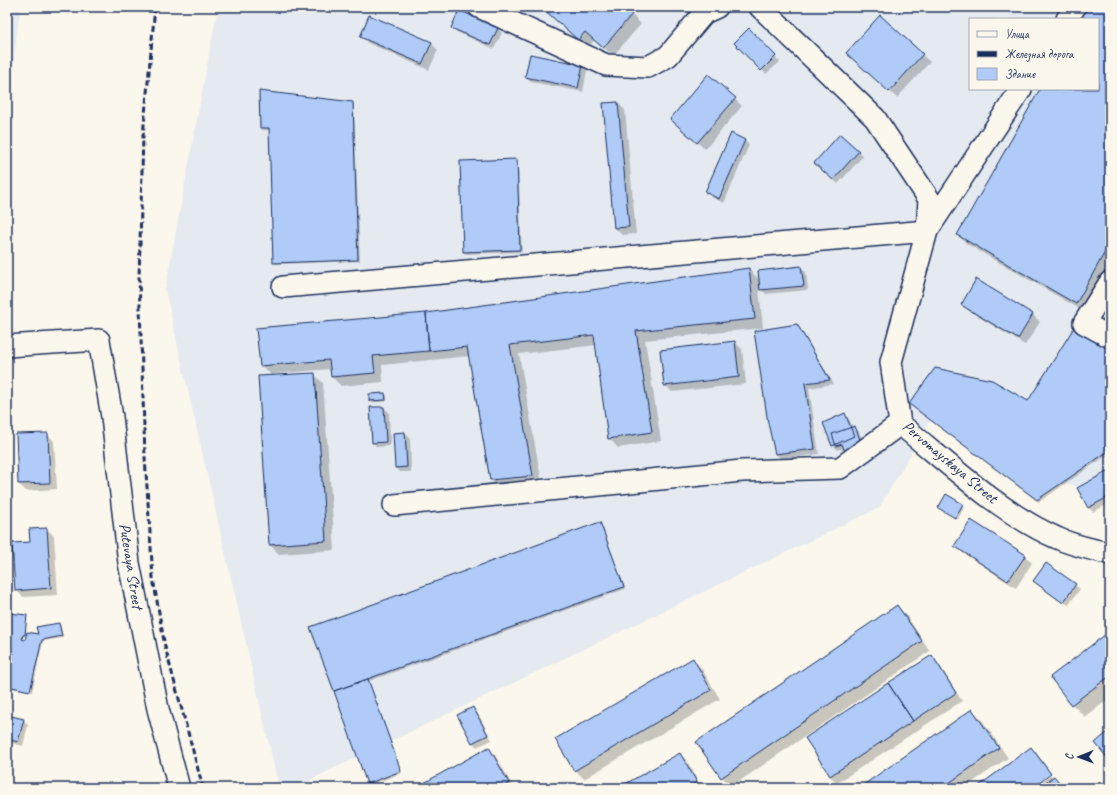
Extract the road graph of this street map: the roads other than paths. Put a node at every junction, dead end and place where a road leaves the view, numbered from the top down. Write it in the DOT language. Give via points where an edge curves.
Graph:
graph roads {
  1 [pos="479,7"];
  2 [pos="717,7"];
  3 [pos="760,7"];
  4 [pos="1075,7"];
  5 [pos="1068,18"];
  6 [pos="1020,90"];
  7 [pos="927,231"];
  8 [pos="1110,282"];
  9 [pos="283,287"];
  10 [pos="1110,337"];
  11 [pos="7,346"];
  12 [pos="900,424"];
  13 [pos="394,505"];
  14 [pos="1110,554"];
  15 [pos="179,788"];
  1 -- 2 [label="street" via="606,65 648,67 668,56 704,13"];
  3 -- 7 [label="street" via="874,118 928,199"];
  4 -- 5 [label="street"];
  6 -- 7 [label="street"];
  7 -- 9 [label="street"];
  7 -- 12 [label="street, Pervomayskaya Street" via="891,362"];
  8 -- 10 [label="street" via="1084,323"];
  11 -- 15 [label="street, Putevaya Street" via="99,340 112,417 129,563 158,709"];
  12 -- 13 [label="street" via="840,468 742,471"];
  12 -- 14 [label="street, Pervomayskaya Street" via="986,494 1023,520 1058,539"];
}
